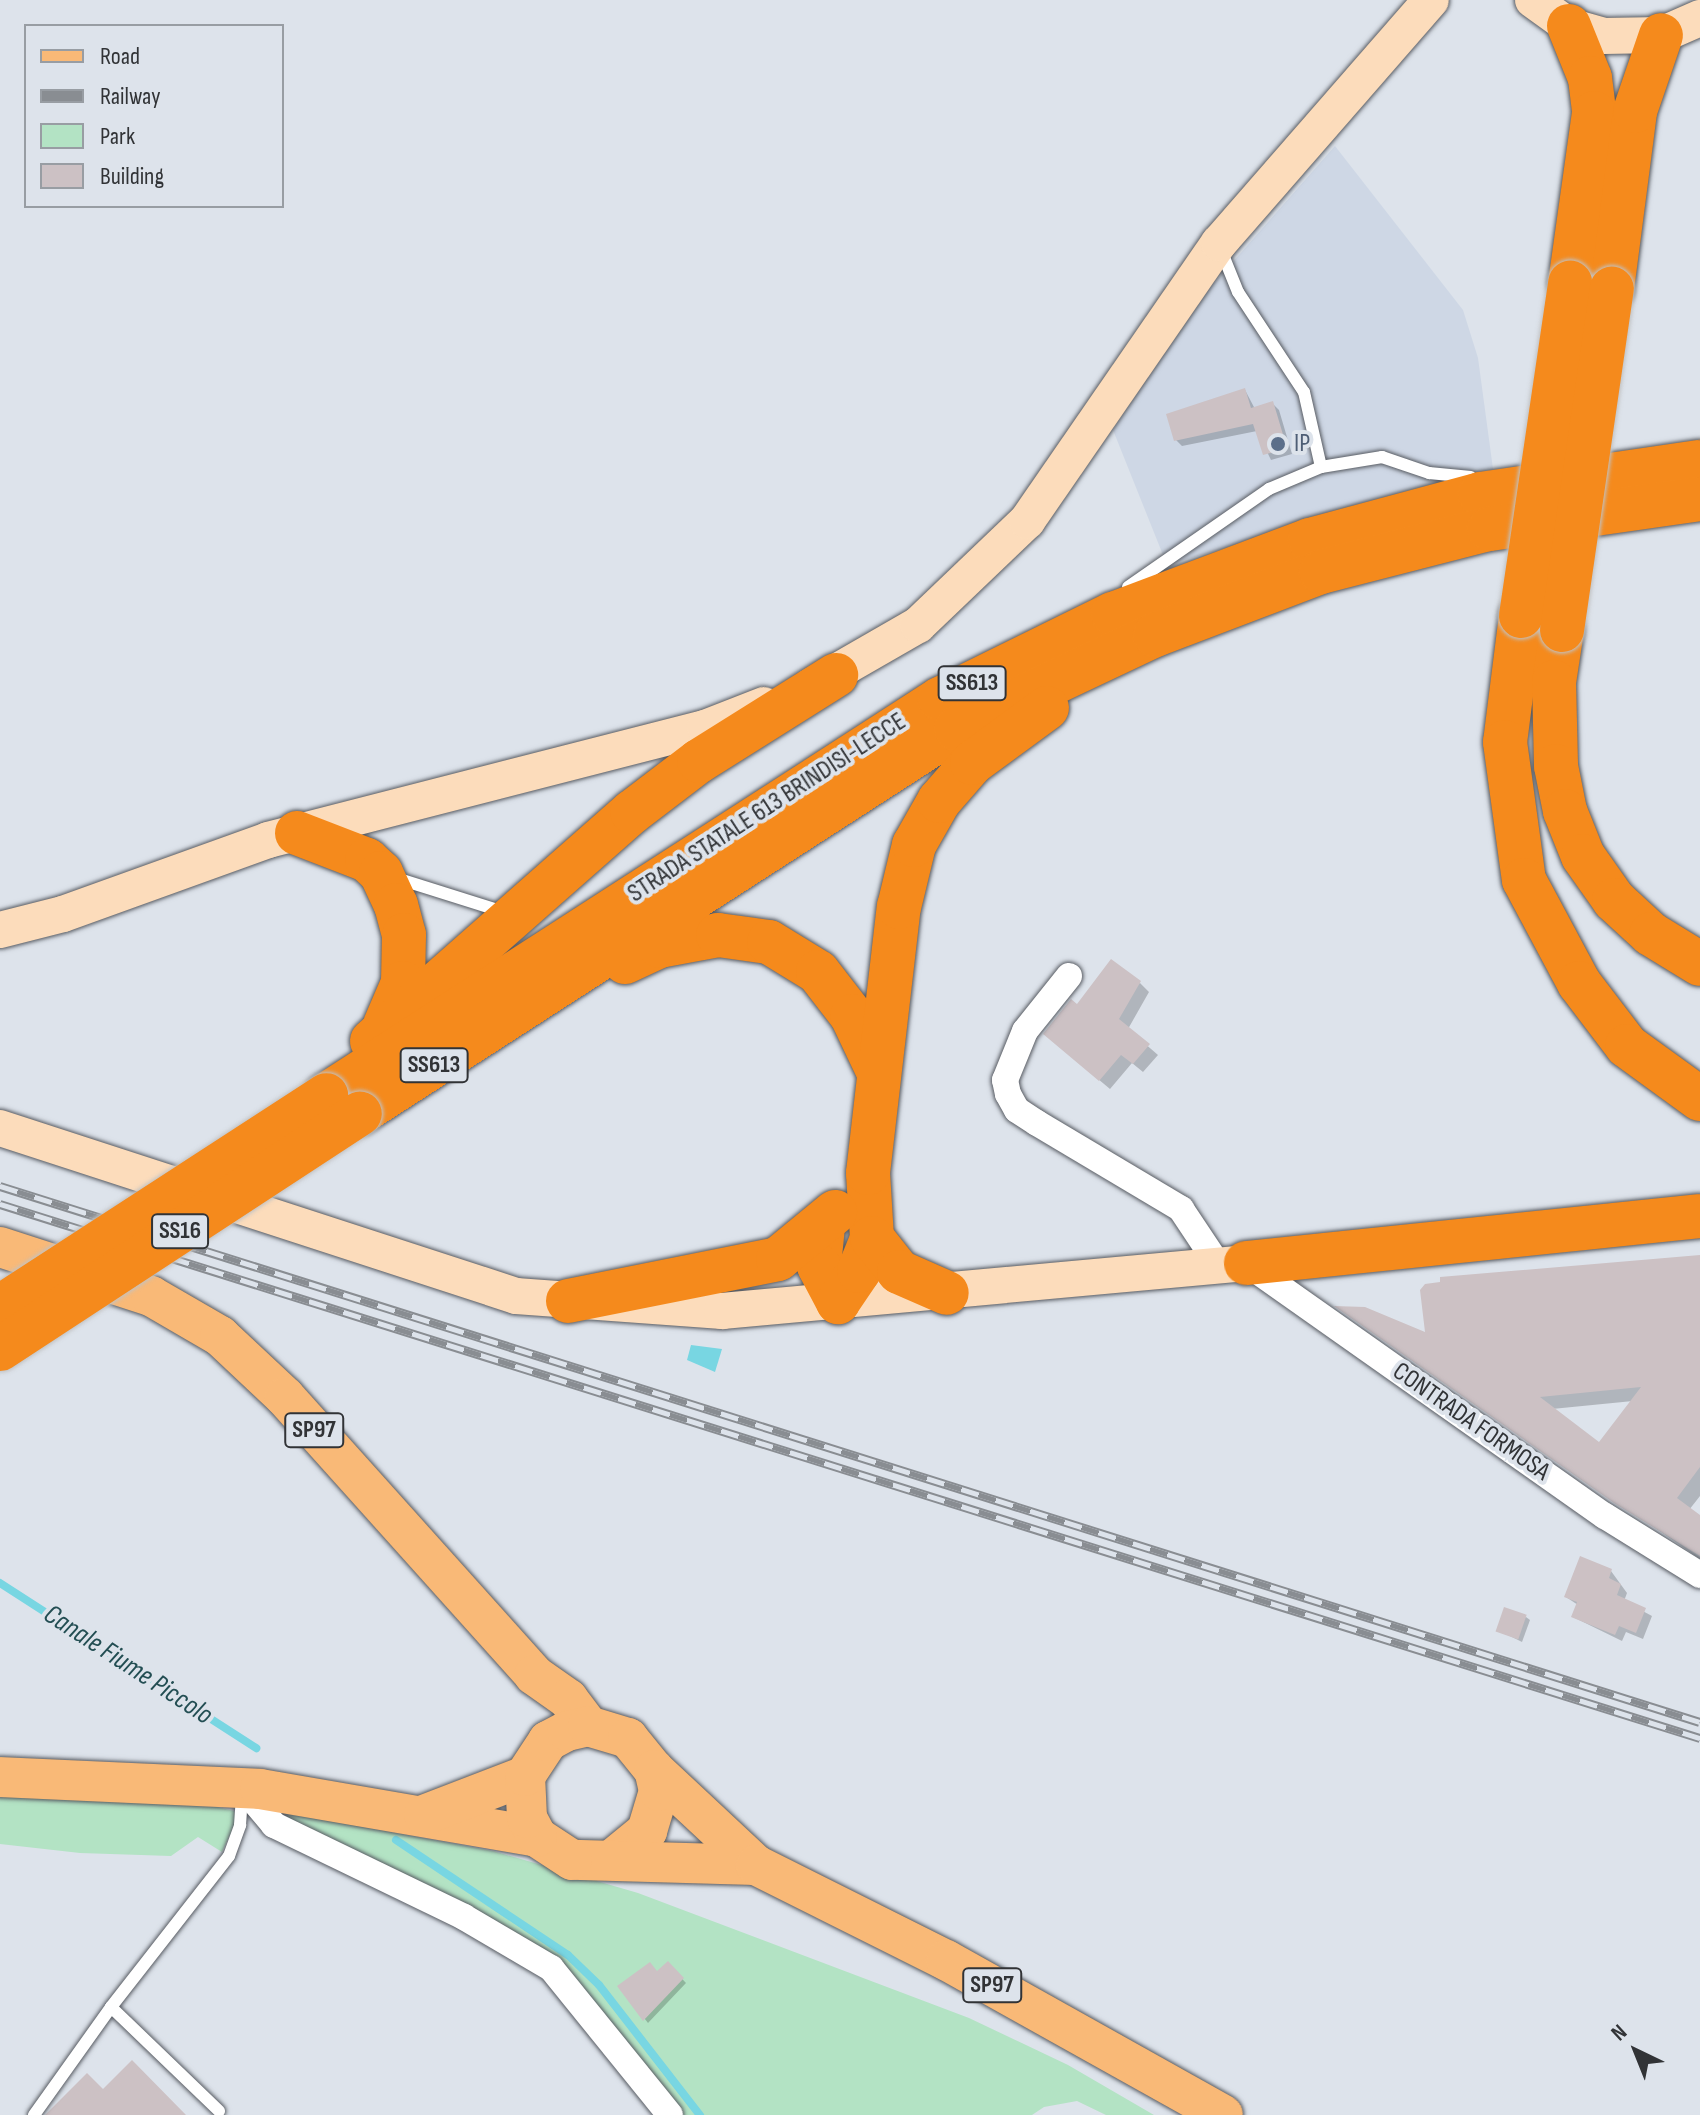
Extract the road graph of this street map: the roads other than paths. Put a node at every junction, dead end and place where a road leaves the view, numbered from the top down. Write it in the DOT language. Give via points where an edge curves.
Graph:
graph roads {
  1 [pos="1431,0"];
  2 [pos="1533,0"];
  3 [pos="1569,26"];
  4 [pos="1680,26"];
  5 [pos="1219,243"];
  6 [pos="1208,280"];
  7 [pos="1238,292"];
  8 [pos="1700,446"];
  9 [pos="1692,455"];
  10 [pos="1606,459"];
  11 [pos="1574,463"];
  12 [pos="1558,465"];
  13 [pos="1321,467"];
  14 [pos="1527,470"];
  15 [pos="1480,476"];
  16 [pos="1700,499"];
  17 [pos="1116,593"];
  18 [pos="1155,635"];
  19 [pos="836,675"];
  20 [pos="933,685"];
  21 [pos="750,818"];
  22 [pos="297,833"];
  23 [pos="381,873"];
  24 [pos="511,913"];
  25 [pos="0,930"];
  26 [pos="1700,964"];
  27 [pos="1069,976"];
  28 [pos="507,1017"];
  29 [pos="384,1028"];
  30 [pos="879,1073"];
  31 [pos="1700,1099"];
  32 [pos="343,1104"];
  33 [pos="0,1128"];
  34 [pos="868,1173"];
  35 [pos="1700,1216"];
  36 [pos="823,1226"];
  37 [pos="872,1238"];
  38 [pos="0,1247"];
  39 [pos="1233,1265"];
  40 [pos="947,1293"];
  41 [pos="568,1301"];
  42 [pos="838,1302"];
  43 [pos="0,1307"];
  44 [pos="0,1349"];
  45 [pos="1700,1575"];
  46 [pos="588,1726"];
  47 [pos="654,1770"];
  48 [pos="525,1776"];
  49 [pos="0,1777"];
  50 [pos="242,1787"];
  51 [pos="424,1815"];
  52 [pos="537,1837"];
  53 [pos="614,1858"];
  54 [pos="756,1865"];
  55 [pos="111,2007"];
  56 [pos="219,2111"];
  57 [pos="34,2115"];
  58 [pos="670,2115"];
  59 [pos="1223,2115"];
  1 -- 5 [label="main road"];
  2 -- 3 [label="main road"];
  3 -- 4 [label="main road" via="1618,37"];
  3 -- 31 [label="highway, bridge" via="1590,78 1594,113 1505,742 1524,880 1579,983 1627,1046"];
  4 -- 26 [label="highway, bridge" via="1635,111 1554,682 1556,766 1565,811 1583,856 1614,900 1651,934"];
  5 -- 6 [label="main road"];
  5 -- 7 [label="lane"];
  6 -- 7 [label="lane"];
  6 -- 19 [label="main road" via="1018,531 951,599 885,648"];
  7 -- 13 [label="lane" via="1304,392"];
  8 -- 9 [label="lane"];
  9 -- 21 [label="highway, STRADA STATALE 613 BRINDISI-LECCE / SS613" via="1480,494 1310,540 1156,598 940,699"];
  10 -- 11 [label="lane"];
  12 -- 14 [label="lane"];
  13 -- 15 [label="lane" via="1382,457 1429,473"];
  13 -- 17 [label="lane" via="1269,489"];
  16 -- 18 [label="highway, STRADA STATALE 613 BRINDISI-LECCE / SS613" via="1458,537 1321,572"];
  18 -- 28 [label="highway, STRADA STATALE 613 BRINDISI-LECCE / SS613" via="956,729"];
  18 -- 30 [label="highway" via="1106,675 972,763 939,801 914,845 899,907"];
  19 -- 22 [label="main road" via="705,728"];
  19 -- 24 [label="highway" via="699,761"];
  20 -- 21 [label="lane"];
  21 -- 32 [label="highway, STRADA STATALE 613 BRINDISI-LECCE / SS613"];
  22 -- 23 [label="highway" via="348,849"];
  22 -- 25 [label="main road" via="63,914"];
  23 -- 24 [label="lane"];
  23 -- 29 [label="highway" via="404,935 403,983"];
  24 -- 29 [label="highway"];
  27 -- 39 [label="street" via="1025,1031 1005,1080 1017,1110 1181,1209"];
  28 -- 30 [label="highway" via="660,946 718,935 769,942 818,972 852,1016"];
  28 -- 32 [label="highway, STRADA STATALE 613 BRINDISI-LECCE / SS613"];
  29 -- 32 [label="highway"];
  30 -- 34 [label="highway"];
  32 -- 43 [label="highway, SS16, bridge"];
  32 -- 44 [label="highway, SS16, bridge"];
  33 -- 41 [label="main road" via="516,1296"];
  34 -- 36 [label="highway"];
  34 -- 37 [label="highway"];
  35 -- 39 [label="highway"];
  36 -- 41 [label="highway" via="778,1259"];
  36 -- 42 [label="highway" via="819,1266"];
  37 -- 40 [label="highway" via="899,1272"];
  37 -- 42 [label="highway" via="859,1271"];
  38 -- 46 [label="main road, SP97" via="151,1296 220,1336 285,1397 523,1664 568,1699"];
  39 -- 40 [label="main road"];
  39 -- 45 [label="street, CONTRADA FORMOSA"];
  40 -- 42 [label="main road"];
  41 -- 42 [label="main road" via="722,1311"];
  46 -- 47 [label="main road" via="628,1738"];
  46 -- 48 [label="main road" via="548,1741"];
  47 -- 53 [label="main road" via="659,1791 647,1831"];
  47 -- 54 [label="main road, SP97"];
  48 -- 51 [label="main road"];
  48 -- 52 [label="main road" via="527,1818"];
  49 -- 50 [label="main road"];
  50 -- 51 [label="main road"];
  50 -- 55 [label="lane" via="240,1825 229,1856"];
  50 -- 58 [label="street" via="274,1825 464,1917 551,1968"];
  51 -- 52 [label="main road"];
  52 -- 53 [label="main road" via="572,1860"];
  53 -- 54 [label="main road, SP97"];
  54 -- 59 [label="main road, SP97" via="946,1960"];
  55 -- 56 [label="lane"];
  55 -- 57 [label="lane"];
}
